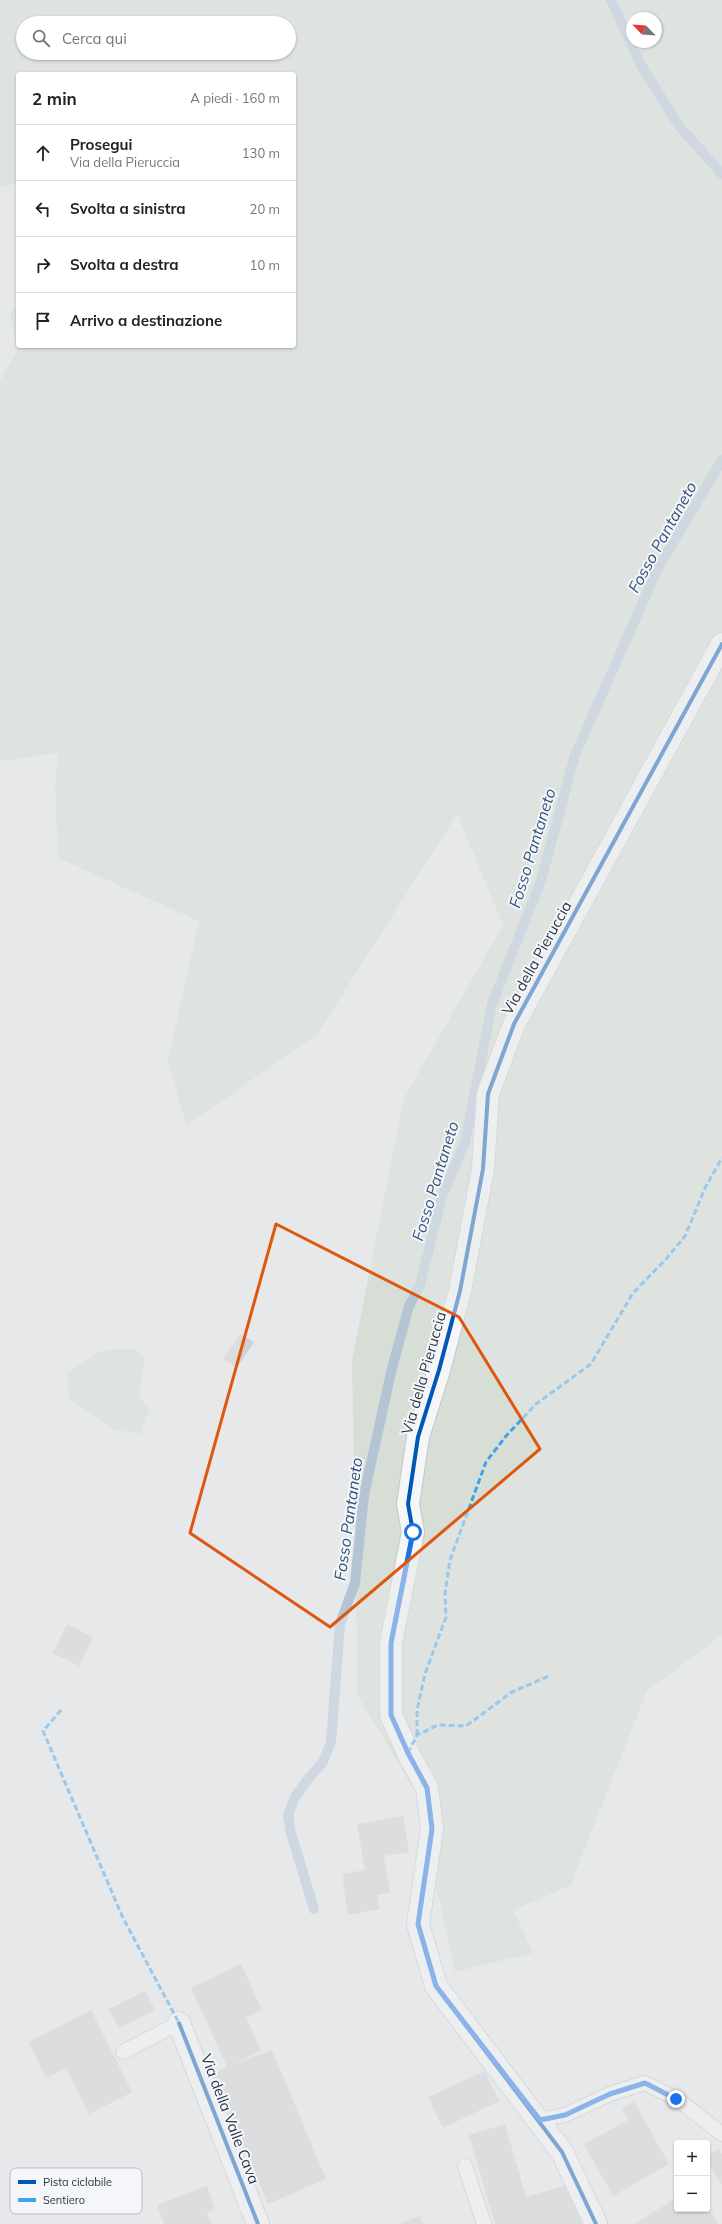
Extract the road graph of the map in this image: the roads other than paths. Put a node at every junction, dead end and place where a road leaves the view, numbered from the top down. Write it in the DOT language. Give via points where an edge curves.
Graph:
graph roads {
  1 [pos="722,644"];
  2 [pos="179,2023"];
  3 [pos="123,2052"];
  4 [pos="540,2120"];
  5 [pos="722,2134"];
  6 [pos="465,2166"];
  7 [pos="258,2224"];
  8 [pos="484,2224"];
  9 [pos="596,2224"];
  1 -- 4 [label="street, Via della Pieruccia" via="514,1024 497,1068 488,1094 482,1169 460,1291 418,1437 408,1504 413,1532 391,1643 391,1715 427,1788 432,1829 418,1924 436,1986"];
  2 -- 3 [label="lane"];
  2 -- 7 [label="street, Via della Valle Cava"];
  4 -- 5 [label="lane" via="565,2115 610,2094 645,2083 676,2099"];
  4 -- 9 [label="street, Via della Pieruccia" via="562,2152"];
  6 -- 8 [label="lane"];
}
